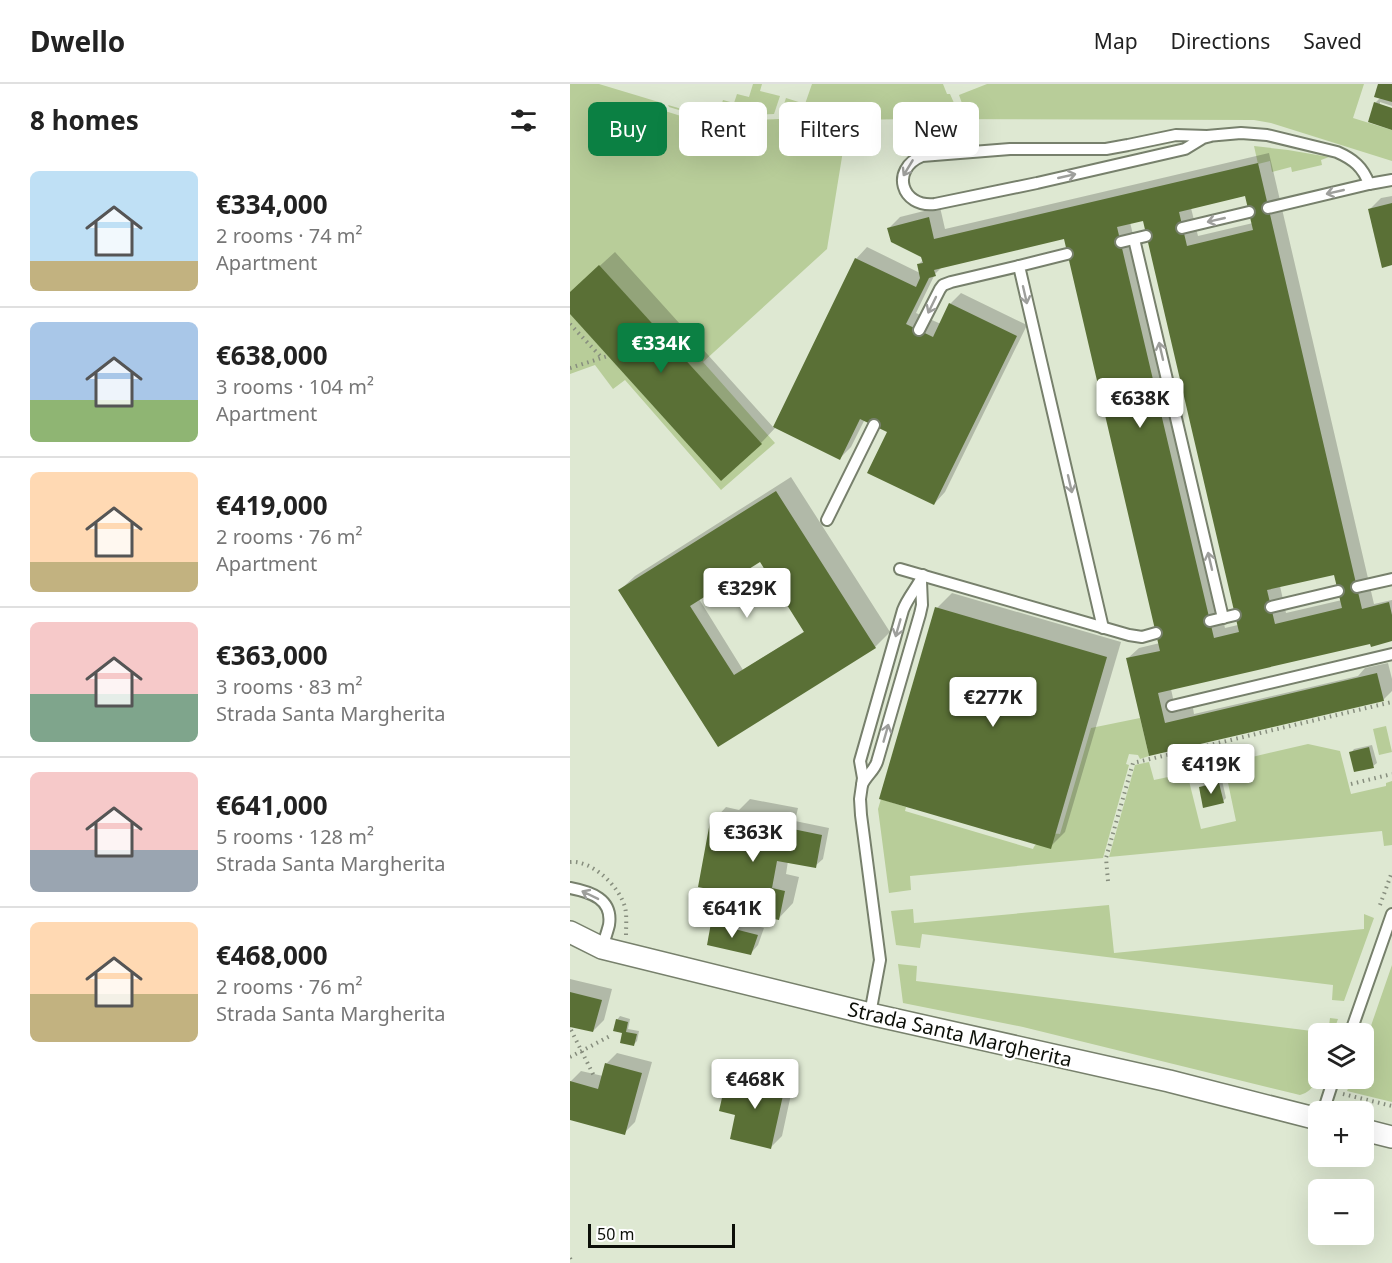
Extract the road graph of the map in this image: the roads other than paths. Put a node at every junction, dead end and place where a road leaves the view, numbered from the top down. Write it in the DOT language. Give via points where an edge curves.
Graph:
graph roads {
  1 [pos="1211,136"];
  2 [pos="1392,180"];
  3 [pos="1369,184"];
  4 [pos="1268,208"];
  5 [pos="1249,212"];
  6 [pos="1182,228"];
  7 [pos="1146,236"];
  8 [pos="1134,239"];
  9 [pos="1121,242"];
  10 [pos="1067,254"];
  11 [pos="1019,266"];
  12 [pos="919,330"];
  13 [pos="874,425"];
  14 [pos="827,520"];
  15 [pos="900,569"];
  16 [pos="923,576"];
  17 [pos="1392,579"];
  18 [pos="1357,587"];
  19 [pos="1338,591"];
  20 [pos="1271,607"];
  21 [pos="1235,615"];
  22 [pos="1223,618"];
  23 [pos="1210,621"];
  24 [pos="1103,628"];
  25 [pos="1156,633"];
  26 [pos="1392,654"];
  27 [pos="1172,706"];
  28 [pos="862,785"];
  29 [pos="570,888"];
  30 [pos="1392,914"];
  31 [pos="570,932"];
  32 [pos="602,948"];
  33 [pos="870,1014"];
  34 [pos="1354,1023"];
  35 [pos="1308,1117"];
  36 [pos="1374,1132"];
  37 [pos="1392,1137"];
  1 -- 1 [label="lane, one-way" via="1176,135 1106,149 1010,149 922,156 908,164 903,187 919,204 935,204 1189,148"];
  1 -- 3 [label="lane" via="1259,134 1337,152 1356,163"];
  2 -- 3 [label="lane"];
  3 -- 4 [label="lane, one-way"];
  5 -- 6 [label="lane, one-way"];
  7 -- 8 [label="lane"];
  8 -- 9 [label="lane"];
  22 -- 8 [label="lane, one-way"];
  10 -- 11 [label="lane"];
  11 -- 12 [label="lane, one-way" via="943,285"];
  11 -- 24 [label="lane, one-way"];
  13 -- 14 [label="lane"];
  15 -- 16 [label="lane"];
  16 -- 24 [label="lane"];
  28 -- 16 [label="lane, one-way" via="877,762 921,614"];
  16 -- 28 [label="lane, one-way" via="903,610 860,757"];
  17 -- 18 [label="lane"];
  19 -- 20 [label="lane"];
  21 -- 22 [label="lane"];
  22 -- 23 [label="lane"];
  24 -- 25 [label="lane" via="1142,637"];
  26 -- 27 [label="lane"];
  28 -- 33 [label="lane" via="861,815 880,960"];
  32 -- 29 [label="lane, one-way" via="609,910 598,897"];
  30 -- 34 [label="lane"];
  31 -- 32 [label="street, Strada Santa Margherita"];
  32 -- 33 [label="street, Strada Santa Margherita"];
  33 -- 35 [label="street, Strada Santa Margherita"];
  36 -- 37 [label="street"];
}
